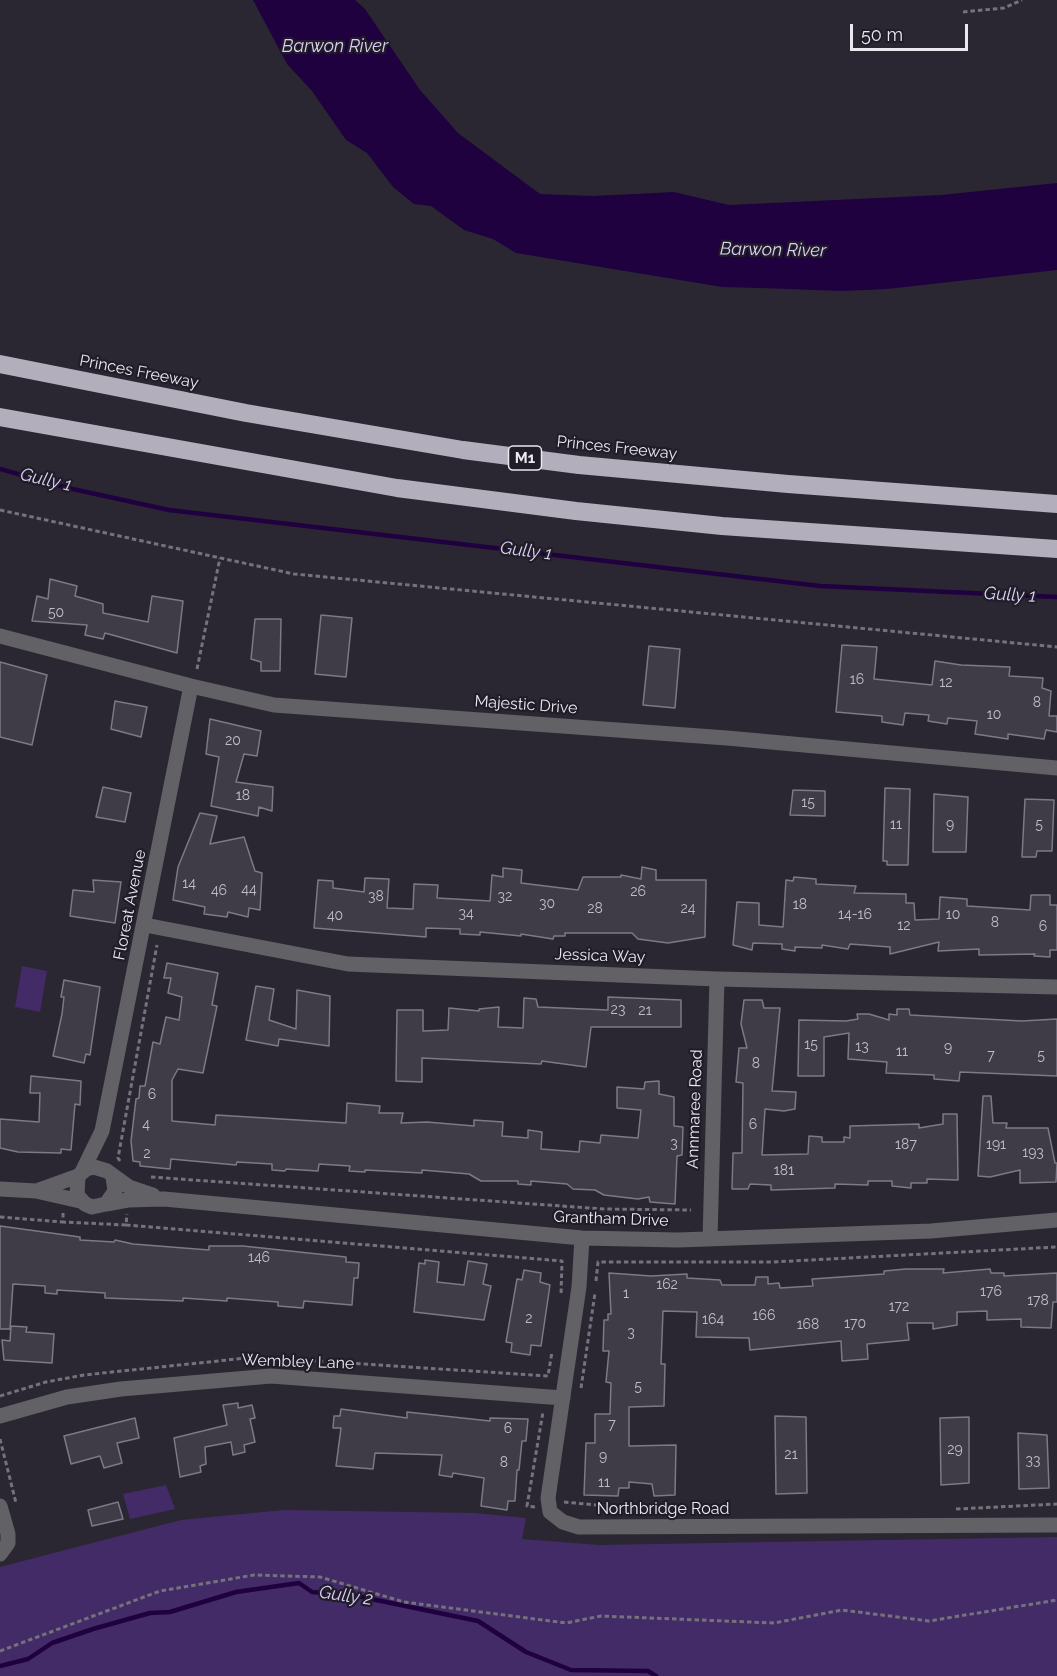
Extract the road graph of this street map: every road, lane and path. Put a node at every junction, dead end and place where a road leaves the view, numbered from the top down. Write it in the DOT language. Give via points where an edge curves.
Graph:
graph roads {
  1 [pos="1022,0"];
  2 [pos="963,12"];
  3 [pos="0,364"];
  4 [pos="0,417"];
  5 [pos="1057,504"];
  6 [pos="0,510"];
  7 [pos="1057,549"];
  8 [pos="220,558"];
  9 [pos="0,636"];
  10 [pos="1057,647"];
  11 [pos="197,669"];
  12 [pos="191,686"];
  13 [pos="1057,768"];
  14 [pos="144,925"];
  15 [pos="157,945"];
  16 [pos="717,979"];
  17 [pos="1057,987"];
  18 [pos="102,1131"];
  19 [pos="118,1158"];
  20 [pos="80,1174"];
  21 [pos="112,1175"];
  22 [pos="143,1177"];
  23 [pos="0,1189"];
  24 [pos="36,1191"];
  25 [pos="164,1199"];
  26 [pos="80,1201"];
  27 [pos="106,1204"];
  28 [pos="691,1210"];
  29 [pos="0,1217"];
  30 [pos="1057,1220"];
  31 [pos="63,1222"];
  32 [pos="126,1225"];
  33 [pos="582,1238"];
  34 [pos="710,1239"];
  35 [pos="1057,1246"];
  36 [pos="561,1306"];
  37 [pos="554,1341"];
  38 [pos="548,1376"];
  39 [pos="563,1398"];
  40 [pos="579,1399"];
  41 [pos="0,1416"];
  42 [pos="0,1439"];
  43 [pos="564,1491"];
  44 [pos="1057,1504"];
  45 [pos="0,1506"];
  46 [pos="17,1506"];
  47 [pos="952,1509"];
  48 [pos="655,1510"];
  49 [pos="1057,1525"];
  50 [pos="2,1552"];
  51 [pos="1057,1600"];
  52 [pos="0,1651"];
  1 -- 2 [label="path" via="1004,8"];
  3 -- 5 [label="highway, Princes Freeway / M1" via="246,414 463,450 776,483"];
  4 -- 7 [label="highway" via="397,488 576,511 722,526"];
  6 -- 8 [label="path"];
  8 -- 10 [label="path" via="294,573"];
  8 -- 11 [label="path"];
  9 -- 12 [label="street, Majestic Drive"];
  12 -- 13 [label="street, Majestic Drive" via="274,705 727,738"];
  12 -- 14 [label="street, Floreat Avenue"];
  14 -- 16 [label="street, Jessica Way" via="348,964"];
  14 -- 18 [label="street, Floreat Avenue"];
  15 -- 19 [label="path"];
  16 -- 17 [label="street, Jessica Way"];
  16 -- 34 [label="street, Annmaree Road"];
  18 -- 20 [label="street, Floreat Avenue"];
  18 -- 21 [label="street, Floreat Avenue"];
  20 -- 21 [label="street, Grantham Drive" via="94,1167"];
  20 -- 24 [label="street, Grantham Drive"];
  20 -- 26 [label="street" via="75,1188"];
  21 -- 25 [label="street, Grantham Drive" via="129,1187"];
  21 -- 27 [label="street" via="115,1191"];
  22 -- 28 [label="path" via="604,1209"];
  23 -- 24 [label="street, Grantham Drive"];
  24 -- 26 [label="street, Grantham Drive"];
  25 -- 27 [label="street, Grantham Drive"];
  25 -- 33 [label="street, Grantham Drive"];
  26 -- 27 [label="street, Grantham Drive" via="92,1207"];
  29 -- 31 [label="path"];
  30 -- 34 [label="street, Grantham Drive" via="931,1231"];
  32 -- 36 [label="path" via="562,1261"];
  33 -- 34 [label="street, Grantham Drive"];
  33 -- 39 [label="street, Northbridge Road"];
  35 -- 40 [label="path" via="773,1262 598,1262"];
  37 -- 38 [label="path"];
  39 -- 41 [label="street, Wembley Lane" via="271,1376 99,1392"];
  39 -- 49 [label="street, Northbridge Road" via="548,1498 550,1512 562,1522 579,1527"];
  42 -- 46 [label="path"];
  43 -- 48 [label="path" via="562,1502"];
  44 -- 47 [label="path"];
  45 -- 50 [label="street" via="8,1534"];
  51 -- 52 [label="path" via="929,1621 842,1610 774,1623 601,1616 566,1623 404,1602 320,1577 254,1575 160,1591"];
}
